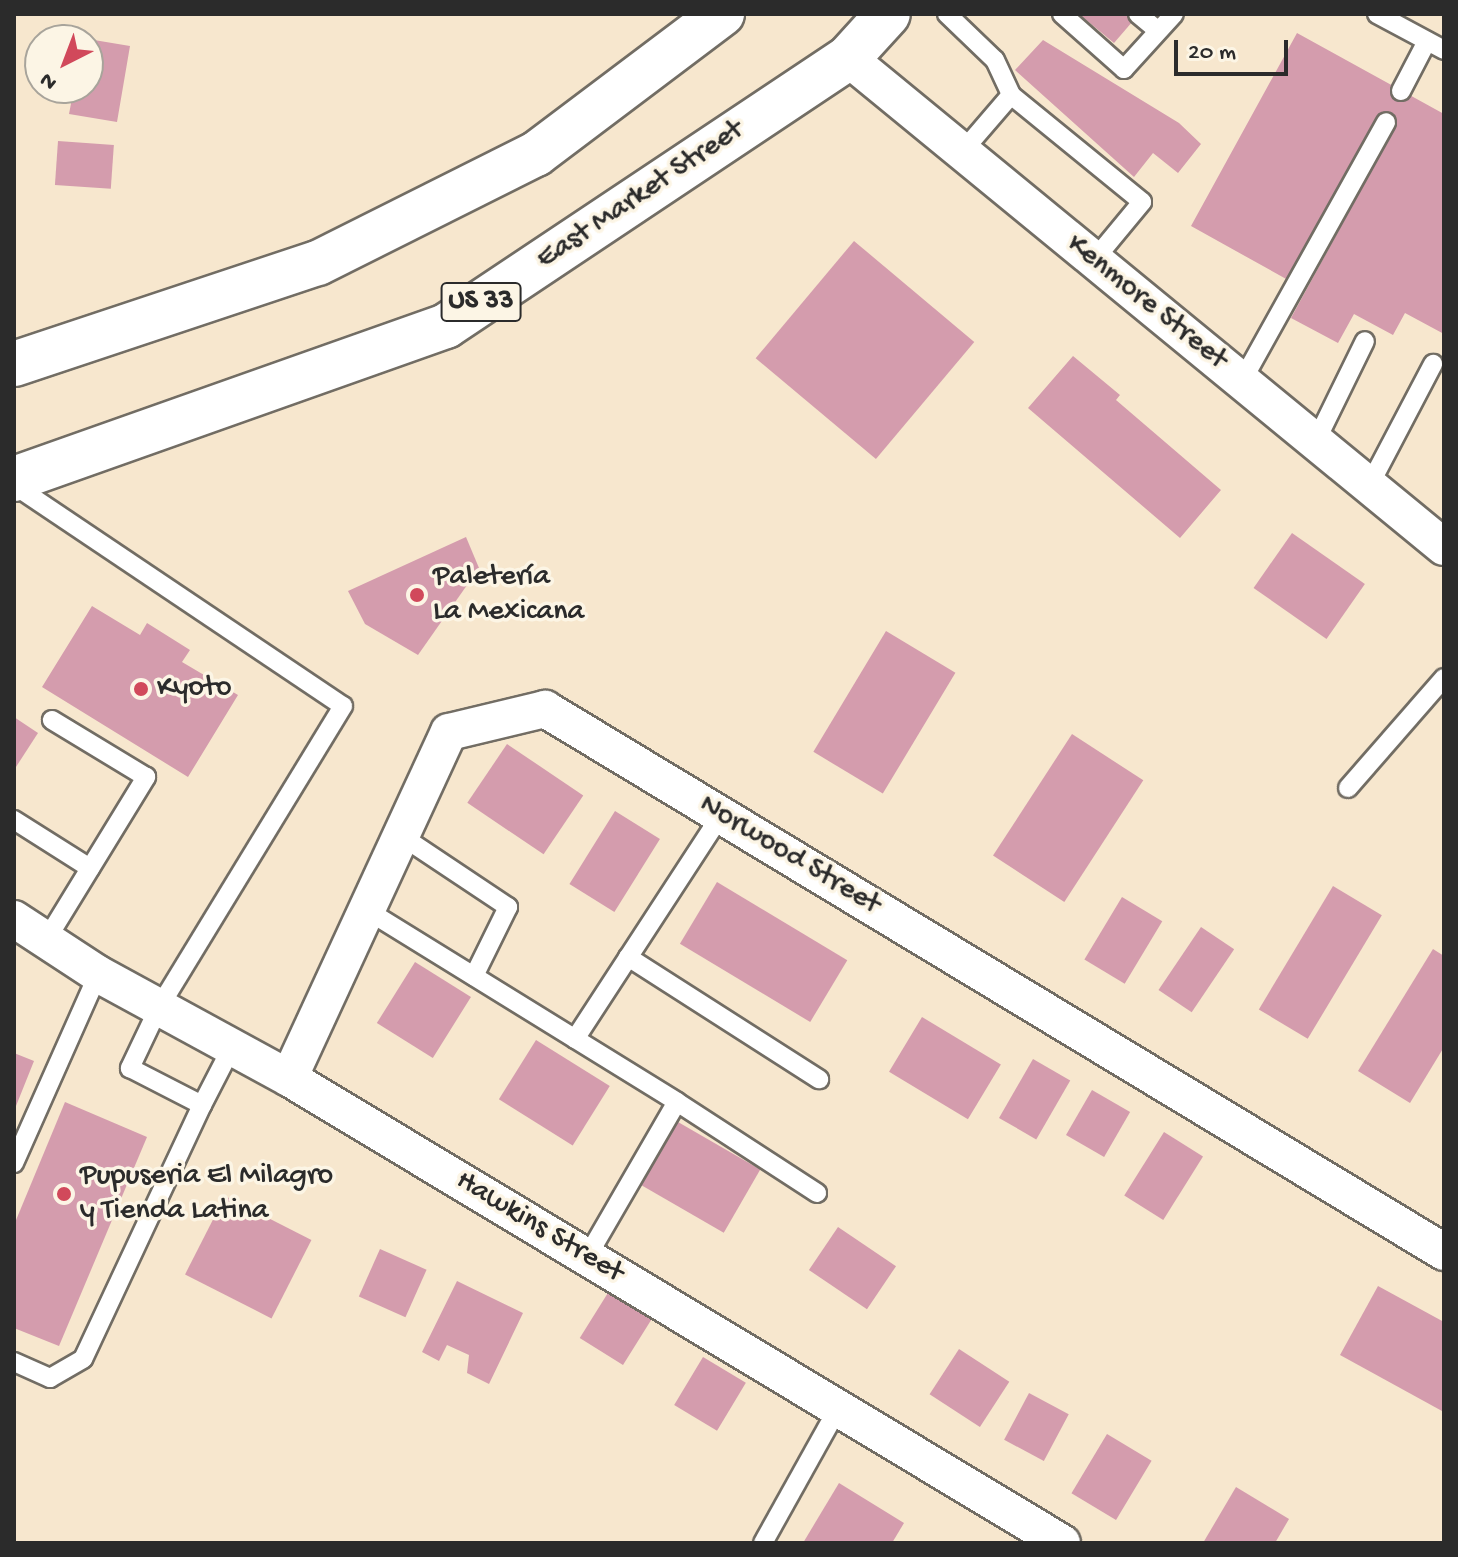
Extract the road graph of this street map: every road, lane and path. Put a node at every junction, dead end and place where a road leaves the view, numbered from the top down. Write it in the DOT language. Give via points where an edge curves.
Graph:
graph roads {
  1 [pos="722,14"];
  2 [pos="888,14"];
  3 [pos="947,14"];
  4 [pos="1062,14"];
  5 [pos="1138,14"];
  6 [pos="1174,14"];
  7 [pos="1377,14"];
  8 [pos="1158,31"];
  9 [pos="1436,45"];
  10 [pos="848,58"];
  11 [pos="1401,91"];
  12 [pos="1011,95"];
  13 [pos="1386,122"];
  14 [pos="962,152"];
  15 [pos="1094,260"];
  16 [pos="1365,341"];
  17 [pos="14,364"];
  18 [pos="1433,364"];
  19 [pos="1242,381"];
  20 [pos="1316,441"];
  21 [pos="14,482"];
  22 [pos="1369,486"];
  23 [pos="1444,547"];
  24 [pos="1444,678"];
  25 [pos="52,720"];
  26 [pos="1348,788"];
  27 [pos="721,815"];
  28 [pos="14,820"];
  29 [pos="400,835"];
  30 [pos="90,868"];
  31 [pos="365,909"];
  32 [pos="14,919"];
  33 [pos="48,937"];
  34 [pos="628,957"];
  35 [pos="98,974"];
  36 [pos="474,976"];
  37 [pos="159,1007"];
  38 [pos="575,1039"];
  39 [pos="232,1047"];
  40 [pos="289,1078"];
  41 [pos="819,1079"];
  42 [pos="677,1102"];
  43 [pos="202,1105"];
  44 [pos="14,1163"];
  45 [pos="817,1193"];
  46 [pos="1444,1252"];
  47 [pos="587,1257"];
  48 [pos="14,1362"];
  49 [pos="838,1408"];
  50 [pos="763,1543"];
  51 [pos="1062,1543"];
  1 -- 17 [label="main road" via="536,154 318,263"];
  2 -- 10 [label="main road, East Market Street / US 33"];
  3 -- 12 [label="lane" via="995,60"];
  4 -- 8 [label="lane" via="1124,69"];
  5 -- 8 [label="lane"];
  6 -- 8 [label="lane"];
  7 -- 9 [label="lane"];
  9 -- 11 [label="lane"];
  10 -- 14 [label="street, Kenmore Street"];
  10 -- 21 [label="main road, East Market Street / US 33" via="446,326"];
  12 -- 14 [label="lane"];
  12 -- 15 [label="lane" via="1142,202"];
  13 -- 19 [label="lane"];
  14 -- 15 [label="street, Kenmore Street"];
  15 -- 19 [label="street, Kenmore Street"];
  16 -- 20 [label="lane"];
  18 -- 22 [label="lane"];
  19 -- 20 [label="street, Kenmore Street"];
  20 -- 22 [label="street, Kenmore Street"];
  21 -- 37 [label="lane" via="343,706"];
  22 -- 23 [label="street, Kenmore Street"];
  24 -- 26 [label="lane"];
  25 -- 30 [label="lane" via="146,777"];
  27 -- 29 [label="street, Norwood Street" via="545,709 449,732"];
  27 -- 34 [label="lane"];
  27 -- 46 [label="street, Norwood Street"];
  28 -- 30 [label="lane"];
  29 -- 31 [label="street, Norwood Street"];
  29 -- 36 [label="lane" via="508,907"];
  30 -- 33 [label="lane"];
  31 -- 36 [label="lane"];
  31 -- 40 [label="street, Norwood Street"];
  32 -- 33 [label="street, Hawkins Street"];
  33 -- 35 [label="street, Hawkins Street"];
  34 -- 38 [label="lane"];
  34 -- 41 [label="lane"];
  35 -- 37 [label="street, Hawkins Street"];
  35 -- 44 [label="lane"];
  36 -- 38 [label="lane"];
  37 -- 39 [label="street, Hawkins Street"];
  37 -- 43 [label="lane" via="130,1068"];
  38 -- 42 [label="lane"];
  39 -- 40 [label="street, Hawkins Street"];
  39 -- 43 [label="lane"];
  40 -- 47 [label="street, Hawkins Street"];
  42 -- 45 [label="lane"];
  42 -- 47 [label="lane"];
  43 -- 48 [label="lane" via="83,1359 50,1378"];
  47 -- 49 [label="street, Hawkins Street"];
  49 -- 50 [label="lane"];
  49 -- 51 [label="street, Hawkins Street"];
}
